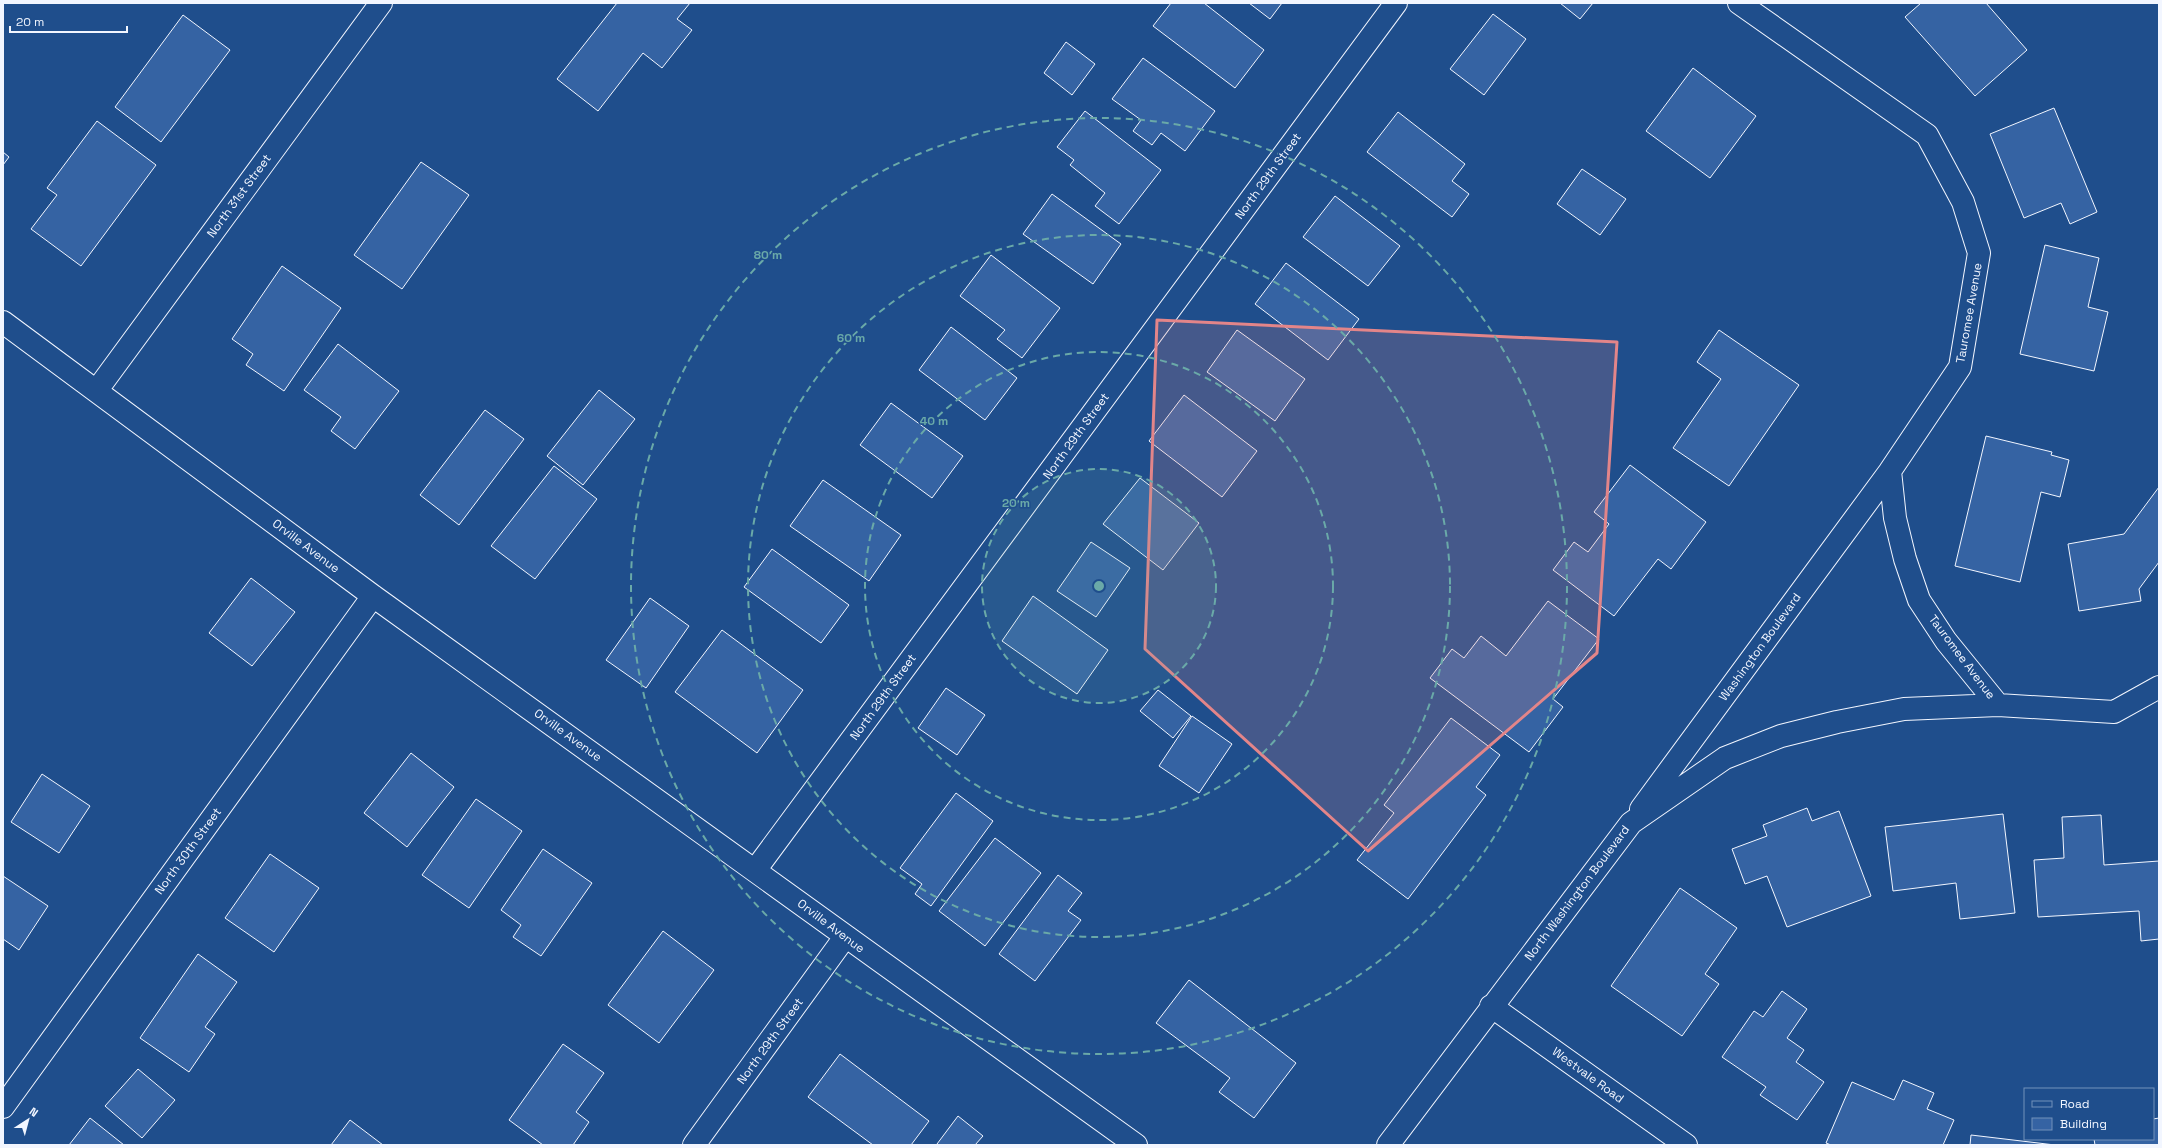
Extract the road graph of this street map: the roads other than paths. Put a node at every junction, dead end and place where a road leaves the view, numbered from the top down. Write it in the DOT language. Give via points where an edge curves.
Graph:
graph roads {
  1 [pos="381,3"];
  2 [pos="1396,3"];
  3 [pos="1739,3"];
  4 [pos="3,322"];
  5 [pos="97,390"];
  6 [pos="1890,471"];
  7 [pos="373,596"];
  8 [pos="2159,687"];
  9 [pos="1998,704"];
  10 [pos="1630,823"];
  11 [pos="756,870"];
  12 [pos="845,937"];
  13 [pos="1491,1006"];
  14 [pos="3,1107"];
  15 [pos="694,1145"];
  16 [pos="1136,1145"];
  17 [pos="1388,1145"];
  18 [pos="1686,1145"];
  1 -- 5 [label="street, North 31st Street"];
  2 -- 11 [label="street, North 29th Street"];
  3 -- 6 [label="street, Tauromee Avenue" via="1926,135 1965,210 1979,254 1960,367"];
  4 -- 5 [label="street, Orville Avenue"];
  5 -- 7 [label="street, Orville Avenue"];
  6 -- 9 [label="street, Tauromee Avenue" via="1895,518 1919,600 1946,641"];
  6 -- 10 [label="street, Washington Boulevard"];
  7 -- 11 [label="street, Orville Avenue"];
  7 -- 14 [label="street, North 30th Street"];
  8 -- 9 [label="street, North Washington Boulevard" via="2114,712"];
  9 -- 10 [label="street, North Washington Boulevard" via="1904,709 1781,736 1725,758"];
  10 -- 13 [label="street, North Washington Boulevard"];
  11 -- 12 [label="street, Orville Avenue"];
  12 -- 15 [label="street, North 29th Street"];
  12 -- 16 [label="street, Orville Avenue"];
  13 -- 17 [label="street, North Washington Boulevard"];
  13 -- 18 [label="street, Westvale Road"];
}
